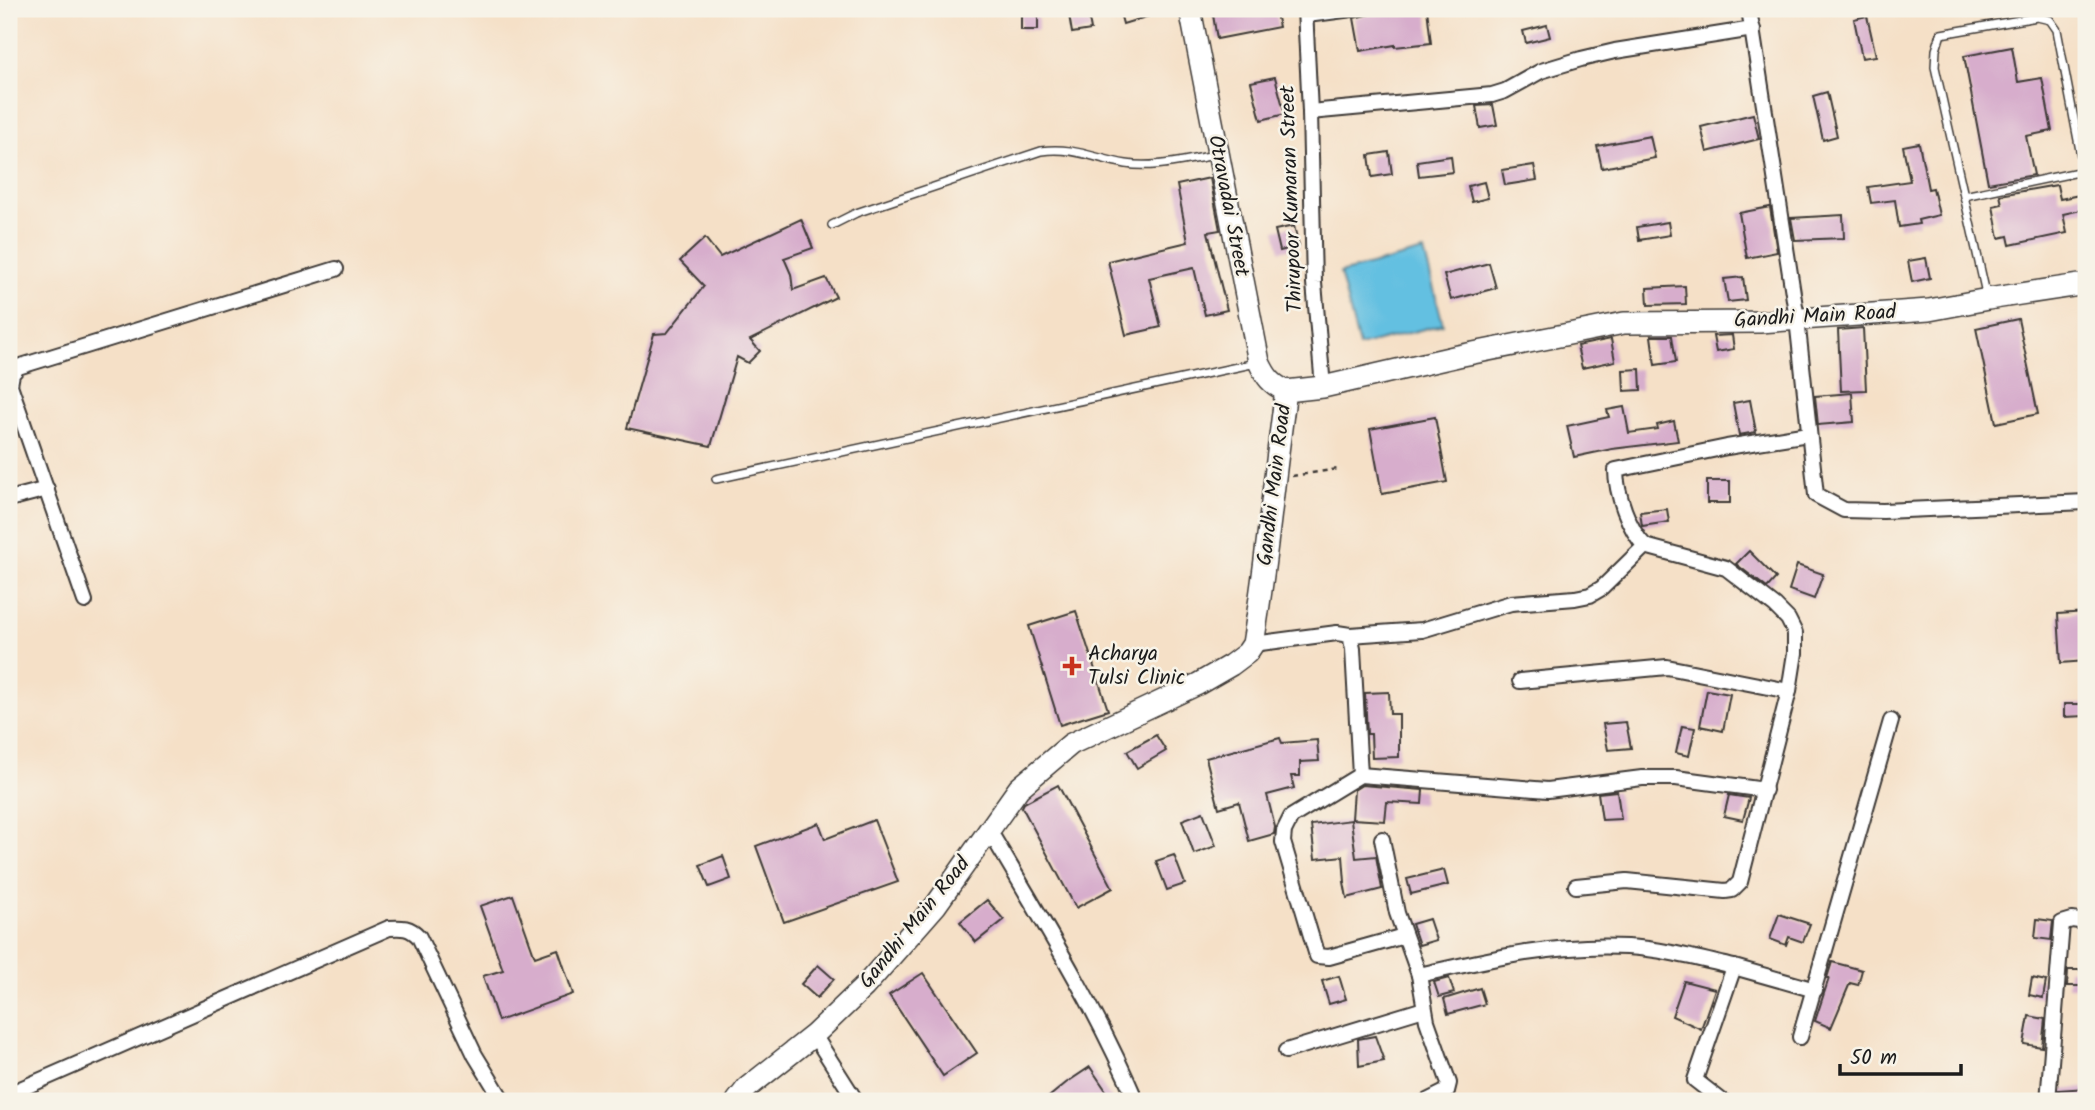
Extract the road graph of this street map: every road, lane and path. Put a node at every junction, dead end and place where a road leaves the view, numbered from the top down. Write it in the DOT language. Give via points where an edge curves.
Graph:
graph roads {
  1 [pos="1190,9"];
  2 [pos="1352,9"];
  3 [pos="1749,9"];
  4 [pos="1306,12"];
  5 [pos="1753,29"];
  6 [pos="1310,112"];
  7 [pos="1218,155"];
  8 [pos="2083,171"];
  9 [pos="2086,182"];
  10 [pos="1964,196"];
  11 [pos="832,225"];
  12 [pos="336,269"];
  13 [pos="2086,285"];
  14 [pos="1988,299"];
  15 [pos="1797,319"];
  16 [pos="1259,362"];
  17 [pos="1323,387"];
  18 [pos="1286,391"];
  19 [pos="1808,434"];
  20 [pos="1338,469"];
  21 [pos="1275,475"];
  22 [pos="716,479"];
  23 [pos="47,489"];
  24 [pos="9,499"];
  25 [pos="2086,502"];
  26 [pos="1645,546"];
  27 [pos="85,601"];
  28 [pos="1350,635"];
  29 [pos="1253,644"];
  30 [pos="1520,681"];
  31 [pos="1789,691"];
  32 [pos="1891,720"];
  33 [pos="1360,775"];
  34 [pos="1765,790"];
  35 [pos="989,830"];
  36 [pos="1382,839"];
  37 [pos="1577,886"];
  38 [pos="2086,922"];
  39 [pos="1404,936"];
  40 [pos="1734,967"];
  41 [pos="1419,975"];
  42 [pos="1815,990"];
  43 [pos="1424,1009"];
  44 [pos="814,1035"];
  45 [pos="1800,1037"];
  46 [pos="1286,1051"];
  47 [pos="9,1094"];
  48 [pos="503,1101"];
  49 [pos="737,1101"];
  50 [pos="856,1101"];
  51 [pos="1136,1101"];
  52 [pos="1427,1101"];
  53 [pos="1722,1101"];
  54 [pos="2048,1101"];
  1 -- 7 [label="street, Otravadai Street"];
  2 -- 4 [label="street"];
  3 -- 5 [label="street"];
  4 -- 6 [label="street, Thirupoor Kumaran Street"];
  5 -- 6 [label="street" via="1581,59 1541,71 1492,95"];
  5 -- 15 [label="street"];
  6 -- 17 [label="street, Thirupoor Kumaran Street" via="1314,283"];
  7 -- 11 [label="lane" via="1145,165 1059,148 1041,151"];
  7 -- 16 [label="street, Otravadai Street"];
  8 -- 9 [label="lane"];
  8 -- 10 [label="lane"];
  8 -- 10 [label="lane" via="2057,30 2050,20 2037,17 1941,34 1935,66"];
  10 -- 14 [label="lane"];
  12 -- 23 [label="street" via="18,367 10,385"];
  13 -- 14 [label="street, Gandhi Main Road"];
  14 -- 15 [label="street, Gandhi Main Road" via="1929,310"];
  15 -- 17 [label="street, Gandhi Main Road" via="1624,323"];
  15 -- 19 [label="street"];
  16 -- 18 [label="street, Otravadai Street" via="1273,384"];
  16 -- 22 [label="lane"];
  17 -- 18 [label="street, Gandhi Main Road"];
  18 -- 21 [label="street, Gandhi Main Road"];
  19 -- 25 [label="street" via="1816,495 1844,510"];
  19 -- 26 [label="street" via="1616,470 1630,526"];
  20 -- 21 [label="path"];
  21 -- 29 [label="street, Gandhi Main Road"];
  23 -- 24 [label="street"];
  23 -- 27 [label="street"];
  26 -- 28 [label="street" via="1590,595 1511,603 1422,631"];
  26 -- 31 [label="street" via="1726,568 1788,619 1795,653"];
  28 -- 29 [label="street"];
  28 -- 33 [label="street"];
  29 -- 35 [label="street, Gandhi Main Road" via="1231,665 1198,684 1071,744 1019,788"];
  30 -- 31 [label="street" via="1667,667"];
  31 -- 34 [label="street"];
  32 -- 42 [label="street"];
  33 -- 34 [label="street" via="1548,790 1676,778"];
  33 -- 39 [label="street" via="1291,817 1283,842 1317,956 1329,957"];
  34 -- 37 [label="street" via="1740,882 1732,890 1627,881"];
  35 -- 44 [label="street, Gandhi Main Road" via="936,905 864,987"];
  35 -- 51 [label="street" via="1053,940"];
  36 -- 39 [label="street"];
  38 -- 54 [label="street" via="2062,923"];
  39 -- 41 [label="street"];
  40 -- 41 [label="street" via="1664,951 1591,947 1520,952"];
  40 -- 42 [label="street"];
  40 -- 53 [label="street" via="1695,1080"];
  41 -- 43 [label="street"];
  42 -- 45 [label="street"];
  43 -- 46 [label="street"];
  43 -- 52 [label="street" via="1449,1083 1447,1091"];
  44 -- 49 [label="street, Gandhi Main Road"];
  44 -- 50 [label="street"];
  47 -- 48 [label="street" via="389,928 402,927 419,937 475,1055"];
}
